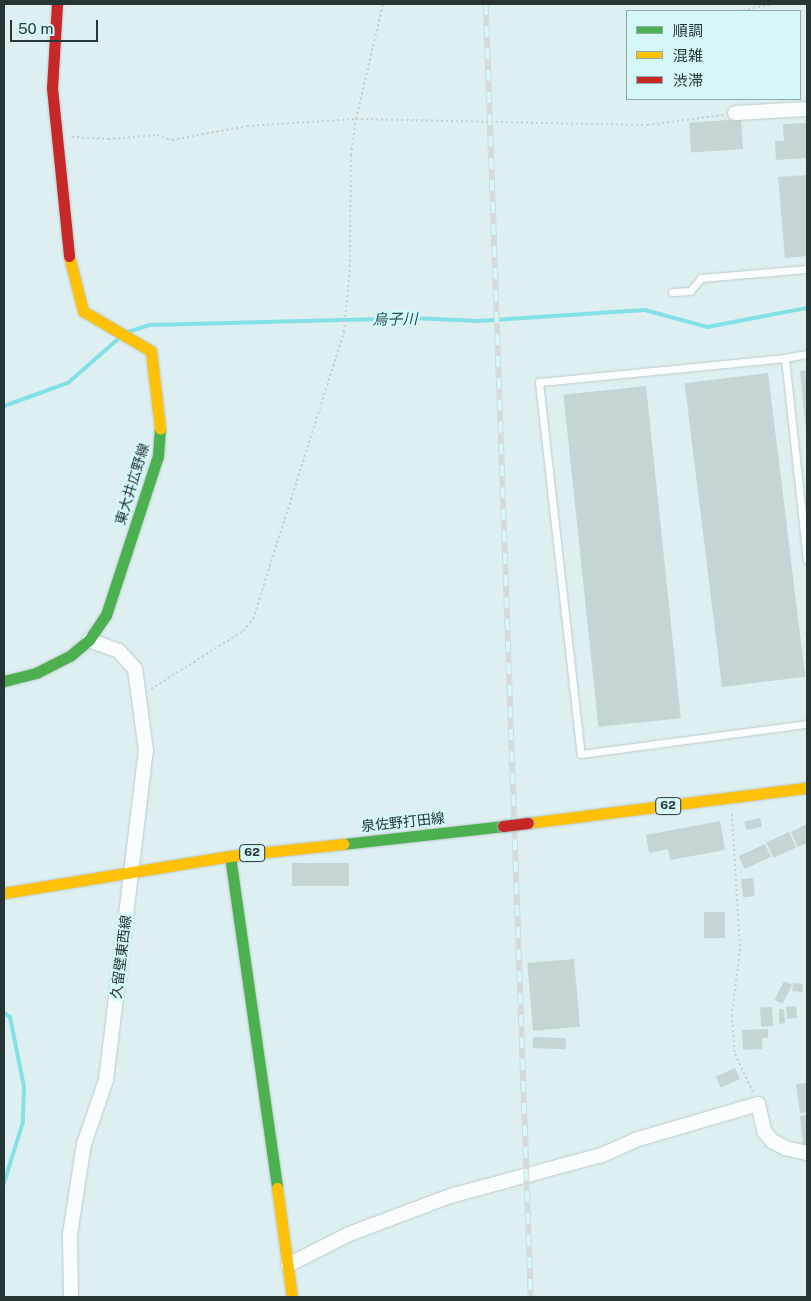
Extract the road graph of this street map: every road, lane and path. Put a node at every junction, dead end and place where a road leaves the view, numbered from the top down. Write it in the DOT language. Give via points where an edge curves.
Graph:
graph roads {
  1 [pos="57,4"];
  2 [pos="383,4"];
  3 [pos="773,4"];
  4 [pos="743,10"];
  5 [pos="807,109"];
  6 [pos="735,113"];
  7 [pos="356,119"];
  8 [pos="57,136"];
  9 [pos="807,269"];
  10 [pos="672,292"];
  11 [pos="807,354"];
  12 [pos="785,358"];
  13 [pos="807,560"];
  14 [pos="89,640"];
  15 [pos="4,681"];
  16 [pos="140,696"];
  17 [pos="807,724"];
  18 [pos="807,788"];
  19 [pos="731,799"];
  20 [pos="230,856"];
  21 [pos="131,870"];
  22 [pos="4,893"];
  23 [pos="758,1104"];
  24 [pos="807,1153"];
  25 [pos="288,1265"];
  26 [pos="71,1297"];
  27 [pos="292,1297"];
  1 -- 8 [label="street, 東大井広野線" via="52,88"];
  2 -- 7 [label="path"];
  3 -- 4 [label="path"];
  5 -- 6 [label="street"];
  6 -- 7 [label="path" via="647,125"];
  7 -- 8 [label="path" via="248,126 172,140 157,135 108,139"];
  7 -- 16 [label="path" via="344,332 253,620 243,631"];
  8 -- 14 [label="street, 東大井広野線" via="64,237 84,311 150,351 162,436 106,615"];
  9 -- 10 [label="lane" via="701,278 690,292"];
  11 -- 12 [label="lane"];
  12 -- 13 [label="lane"];
  12 -- 17 [label="lane" via="539,382 581,754"];
  14 -- 15 [label="street, 東大井広野線" via="71,655 36,673"];
  14 -- 16 [label="street, 久留壁東西線" via="119,651 128,658 135,669"];
  16 -- 21 [label="street, 久留壁東西線" via="146,751"];
  18 -- 19 [label="street, 泉佐野打田線 / 62"];
  19 -- 20 [label="street, 泉佐野打田線 / 62, bridge"];
  19 -- 23 [label="path" via="740,949 732,1015 735,1054"];
  20 -- 21 [label="street, 泉佐野打田線 / 62"];
  20 -- 25 [label="street"];
  21 -- 22 [label="street, 泉佐野打田線 / 62"];
  21 -- 26 [label="street, 久留壁東西線" via="106,1080 84,1144 70,1234"];
  23 -- 24 [label="street" via="764,1131 772,1141"];
  23 -- 25 [label="street" via="635,1140 602,1155 450,1196 349,1234"];
  25 -- 27 [label="street"];
}
